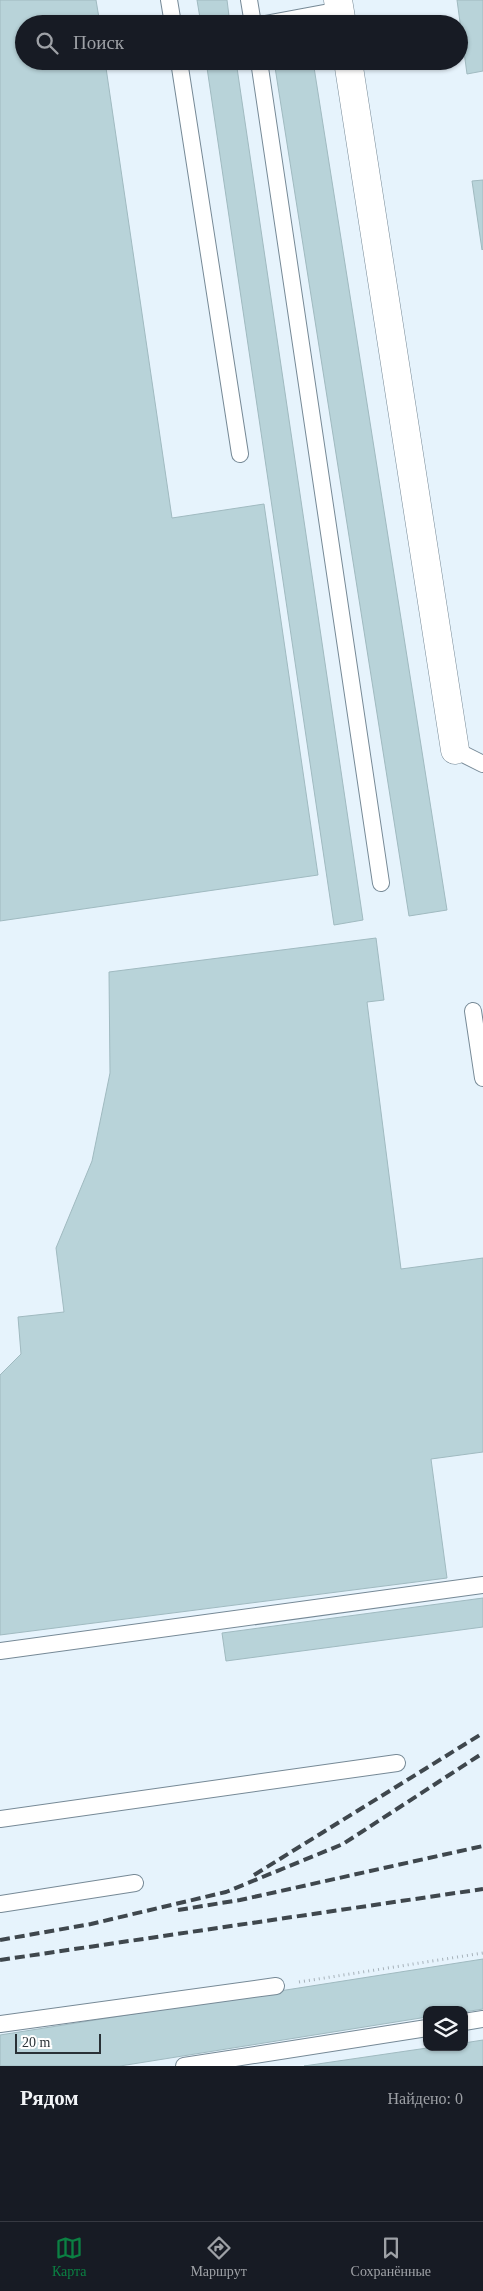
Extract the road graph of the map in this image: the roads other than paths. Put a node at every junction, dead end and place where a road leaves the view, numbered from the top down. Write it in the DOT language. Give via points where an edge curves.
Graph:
graph roads {
  1 [pos="170,0"];
  2 [pos="250,0"];
  3 [pos="340,11"];
  4 [pos="172,15"];
  5 [pos="252,15"];
  6 [pos="317,15"];
  7 [pos="180,70"];
  8 [pos="260,70"];
  9 [pos="349,70"];
  10 [pos="240,454"];
  11 [pos="455,750"];
  12 [pos="483,764"];
  13 [pos="381,883"];
  14 [pos="473,1011"];
  15 [pos="483,1078"];
  16 [pos="483,1585"];
  17 [pos="0,1650"];
  18 [pos="397,1762"];
  19 [pos="0,1819"];
  20 [pos="135,1883"];
  21 [pos="0,1904"];
  22 [pos="276,1986"];
  23 [pos="483,2019"];
  24 [pos="468,2021"];
  25 [pos="0,2024"];
  26 [pos="423,2029"];
  27 [pos="184,2066"];
  1 -- 4 [label="lane"];
  2 -- 5 [label="lane"];
  3 -- 6 [label="lane"];
  7 -- 10 [label="lane"];
  8 -- 13 [label="lane"];
  9 -- 11 [label="street"];
  11 -- 12 [label="lane"];
  14 -- 15 [label="lane"];
  16 -- 17 [label="lane"];
  18 -- 19 [label="lane"];
  20 -- 21 [label="lane"];
  22 -- 25 [label="lane"];
  23 -- 24 [label="lane"];
  26 -- 27 [label="lane"];
}
